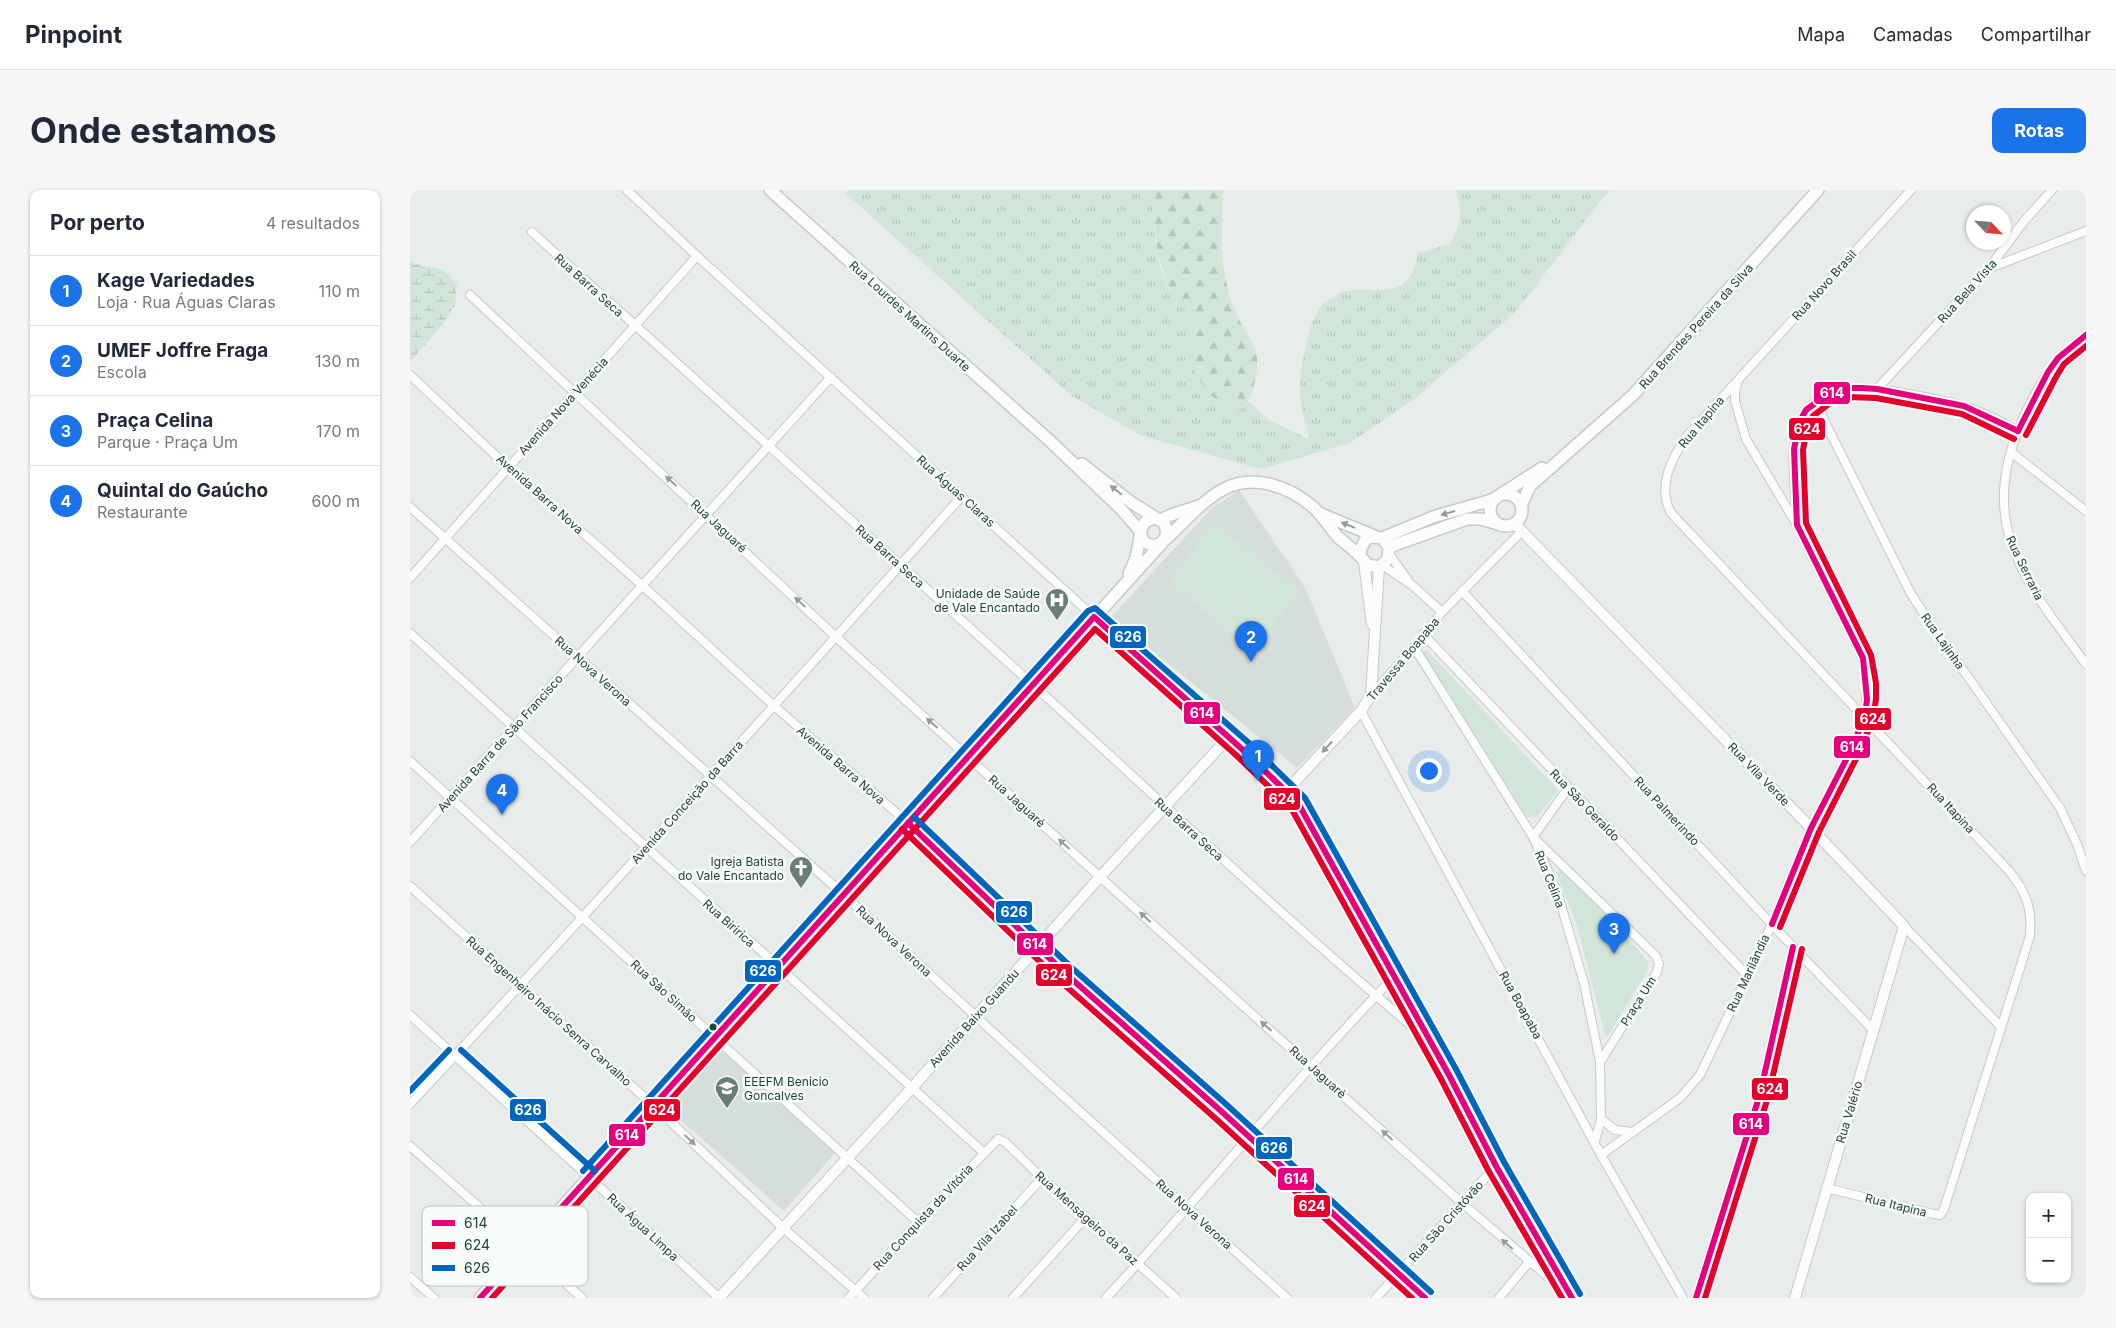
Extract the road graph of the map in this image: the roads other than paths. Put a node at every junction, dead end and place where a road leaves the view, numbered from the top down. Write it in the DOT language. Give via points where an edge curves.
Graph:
graph roads {
  1 [pos="627,190"];
  2 [pos="770,190"];
  3 [pos="1818,190"];
  4 [pos="1911,190"];
  5 [pos="2052,190"];
  6 [pos="2086,231"];
  7 [pos="532,232"];
  8 [pos="698,256"];
  9 [pos="1990,268"];
  10 [pos="470,295"];
  11 [pos="635,326"];
  12 [pos="2086,335"];
  13 [pos="410,375"];
  14 [pos="831,377"];
  15 [pos="1738,379"];
  16 [pos="1877,389"];
  17 [pos="575,393"];
  18 [pos="1815,402"];
  19 [pos="2018,431"];
  20 [pos="1050,441"];
  21 [pos="768,446"];
  22 [pos="2011,452"];
  23 [pos="1565,454"];
  24 [pos="508,467"];
  25 [pos="961,496"];
  26 [pos="1498,497"];
  27 [pos="1209,500"];
  28 [pos="410,506"];
  29 [pos="1521,506"];
  30 [pos="2085,509"];
  31 [pos="706,514"];
  32 [pos="1320,514"];
  33 [pos="1158,519"];
  34 [pos="1498,524"];
  35 [pos="1797,525"];
  36 [pos="1518,527"];
  37 [pos="1140,534"];
  38 [pos="446,539"];
  39 [pos="1164,541"];
  40 [pos="1384,544"];
  41 [pos="1362,560"];
  42 [pos="900,566"];
  43 [pos="1380,569"];
  44 [pos="410,578"];
  45 [pos="1412,585"];
  46 [pos="643,586"];
  47 [pos="1122,586"];
  48 [pos="1462,591"];
  49 [pos="1442,612"];
  50 [pos="1094,617"];
  51 [pos="410,633"];
  52 [pos="1423,634"];
  53 [pos="835,636"];
  54 [pos="1374,640"];
  55 [pos="1414,647"];
  56 [pos="578,658"];
  57 [pos="2086,664"];
  58 [pos="1033,685"];
  59 [pos="1372,695"];
  60 [pos="773,706"];
  61 [pos="1361,712"];
  62 [pos="1865,716"];
  63 [pos="514,729"];
  64 [pos="1229,737"];
  65 [pos="968,756"];
  66 [pos="410,761"];
  67 [pos="711,777"];
  68 [pos="1568,788"];
  69 [pos="1286,790"];
  70 [pos="451,797"];
  71 [pos="1165,807"];
  72 [pos="908,823"];
  73 [pos="1811,828"];
  74 [pos="1533,837"];
  75 [pos="410,842"];
  76 [pos="646,848"];
  77 [pos="2086,870"];
  78 [pos="1100,877"];
  79 [pos="410,886"];
  80 [pos="844,895"];
  81 [pos="583,916"];
  82 [pos="1772,924"];
  83 [pos="1904,926"];
  84 [pos="1038,947"];
  85 [pos="1793,947"];
  86 [pos="779,968"];
  87 [pos="1747,975"];
  88 [pos="1394,977"];
  89 [pos="521,986"];
  90 [pos="1376,996"];
  91 [pos="410,1015"];
  92 [pos="975,1016"];
  93 [pos="2001,1027"];
  94 [pos="1874,1030"];
  95 [pos="715,1038"];
  96 [pos="1428,1040"];
  97 [pos="455,1056"];
  98 [pos="1600,1062"];
  99 [pos="1311,1066"];
  100 [pos="911,1089"];
  101 [pos="410,1104"];
  102 [pos="654,1106"];
  103 [pos="1601,1119"];
  104 [pos="1633,1132"];
  105 [pos="1249,1138"];
  106 [pos="998,1139"];
  107 [pos="1595,1141"];
  108 [pos="410,1146"];
  109 [pos="983,1152"];
  110 [pos="1601,1155"];
  111 [pos="847,1157"];
  112 [pos="1496,1166"];
  113 [pos="589,1177"];
  114 [pos="1042,1178"];
  115 [pos="1826,1188"];
  116 [pos="1462,1203"];
  117 [pos="479,1206"];
  118 [pos="564,1206"];
  119 [pos="1187,1209"];
  120 [pos="1086,1217"];
  121 [pos="918,1222"];
  122 [pos="782,1227"];
  123 [pos="1529,1262"];
  124 [pos="1137,1264"];
  125 [pos="1398,1274"];
  126 [pos="410,1277"];
  127 [pos="491,1286"];
  128 [pos="569,1286"];
  129 [pos="856,1290"];
  130 [pos="434,1298"];
  131 [pos="480,1298"];
  132 [pos="582,1298"];
  133 [pos="719,1298"];
  134 [pos="850,1298"];
  135 [pos="864,1298"];
  136 [pos="933,1298"];
  137 [pos="1012,1298"];
  138 [pos="1106,1298"];
  139 [pos="1176,1298"];
  140 [pos="1287,1298"];
  141 [pos="1376,1298"];
  142 [pos="1425,1298"];
  143 [pos="1499,1298"];
  144 [pos="1572,1298"];
  145 [pos="1682,1298"];
  146 [pos="1696,1298"];
  147 [pos="1795,1298"];
  1 -- 8 [label="street, Rua Águas Claras"];
  2 -- 20 [label="main road, Rua Lourdes Martins Duarte"];
  3 -- 23 [label="main road, Rua Brendes Pereira da Silva" via="1654,374 1612,416"];
  4 -- 15 [label="street, Rua Novo Brasil"];
  5 -- 9 [label="street, Rua Bela Vista"];
  6 -- 9 [label="street"];
  7 -- 11 [label="street, Rua Barra Seca"];
  8 -- 11 [label="street, Avenida Nova Venécia"];
  8 -- 14 [label="street, Rua Águas Claras"];
  9 -- 16 [label="street, Rua Bela Vista"];
  10 -- 17 [label="street, Rua Jaguaré"];
  11 -- 17 [label="street, Avenida Nova Venécia"];
  11 -- 21 [label="street, Rua Barra Seca"];
  12 -- 19 [label="street, Rua Serraria" via="2058,358 2048,372"];
  13 -- 24 [label="street, Avenida Barra Nova"];
  14 -- 21 [label="street, Avenida Barra de São Francisco"];
  14 -- 25 [label="street, Rua Águas Claras"];
  15 -- 35 [label="street, Rua Marilândia" via="1735,401 1746,439"];
  15 -- 62 [label="street, Rua Itapina" via="1677,450 1666,476 1666,504 1671,513"];
  16 -- 18 [label="street" via="1837,390"];
  16 -- 19 [label="street" via="1964,406"];
  17 -- 24 [label="street, Avenida Nova Venécia"];
  31 -- 17 [label="street, Rua Jaguaré, one-way"];
  18 -- 35 [label="street" via="1806,410 1796,435"];
  18 -- 77 [label="street, Rua Lajinha" via="1910,592 2060,808"];
  19 -- 22 [label="street, Rua Serraria"];
  33 -- 20 [label="main road, Rua Lourdes Martins Duarte, one-way"];
  20 -- 37 [label="main road, Rua Lourdes Martins Duarte" via="1120,508"];
  21 -- 31 [label="street, Avenida Barra de São Francisco"];
  21 -- 42 [label="street, Rua Barra Seca"];
  22 -- 30 [label="street"];
  22 -- 57 [label="street, Rua Serraria" via="2004,491 2008,536 2030,585"];
  23 -- 26 [label="main road, Rua Brendes Pereira da Silva"];
  23 -- 29 [label="main road, Rua Brendes Pereira da Silva" via="1530,486"];
  24 -- 38 [label="street, Avenida Nova Venécia"];
  24 -- 46 [label="street, Avenida Barra Nova"];
  25 -- 42 [label="street, Avenida Conceição da Barra"];
  25 -- 50 [label="street, Rua Águas Claras"];
  26 -- 29 [label="main road" via="1513,496"];
  26 -- 34 [label="main road" via="1490,512"];
  26 -- 40 [label="main road, Rua Brendes Pereira da Silva, one-way" via="1433,517"];
  27 -- 32 [label="main road" via="1235,484 1255,482 1285,489"];
  27 -- 33 [label="main road" via="1195,508"];
  27 -- 39 [label="main road"];
  28 -- 38 [label="street, Rua Nova Verona"];
  29 -- 36 [label="main road"];
  31 -- 46 [label="street, Avenida Barra de São Francisco"];
  53 -- 31 [label="street, Rua Jaguaré, one-way"];
  40 -- 32 [label="main road, one-way"];
  32 -- 41 [label="main road"];
  33 -- 37 [label="main road" via="1145,522"];
  33 -- 39 [label="main road" via="1167,528"];
  34 -- 36 [label="main road"];
  34 -- 40 [label="main road" via="1467,519"];
  35 -- 62 [label="street, Rua Marilândia" via="1863,658 1867,684"];
  36 -- 48 [label="street, Travessa Boapaba"];
  36 -- 73 [label="street, Rua Vila Verde"];
  37 -- 39 [label="main road" via="1143,541 1152,546"];
  37 -- 47 [label="main road" via="1134,565"];
  38 -- 44 [label="street, Avenida Nova Venécia"];
  38 -- 56 [label="street, Rua Nova Verona"];
  39 -- 47 [label="main road"];
  40 -- 41 [label="main road" via="1365,540 1361,546"];
  40 -- 43 [label="main road"];
  40 -- 45 [label="street"];
  41 -- 43 [label="main road"];
  41 -- 54 [label="street"];
  42 -- 53 [label="street, Avenida Conceição da Barra"];
  42 -- 58 [label="street, Rua Barra Seca"];
  43 -- 45 [label="street"];
  43 -- 54 [label="street"];
  45 -- 49 [label="street"];
  46 -- 56 [label="street, Avenida Barra de São Francisco"];
  46 -- 60 [label="street, Avenida Barra Nova"];
  47 -- 50 [label="main road"];
  48 -- 49 [label="street, Travessa Boapaba"];
  48 -- 82 [label="street, Rua Palmerindo"];
  49 -- 52 [label="street, Travessa Boapaba"];
  50 -- 58 [label="main road"];
  50 -- 64 [label="street, Rua Águas Claras"];
  51 -- 63 [label="street, Rua Biririca"];
  52 -- 55 [label="street, Travessa Boapaba"];
  52 -- 68 [label="street, Rua São Geraldo"];
  53 -- 60 [label="street, Avenida Conceição da Barra"];
  65 -- 53 [label="street, Rua Jaguaré, one-way"];
  54 -- 59 [label="street"];
  55 -- 59 [label="street, Travessa Boapaba"];
  55 -- 74 [label="street, Rua Celina"];
  56 -- 63 [label="street, Avenida Barra de São Francisco"];
  56 -- 67 [label="street, Rua Nova Verona"];
  58 -- 65 [label="main road"];
  58 -- 71 [label="street, Rua Barra Seca"];
  59 -- 61 [label="street, Travessa Boapaba"];
  60 -- 67 [label="street, Avenida Conceição da Barra"];
  60 -- 72 [label="street, Avenida Barra Nova"];
  61 -- 69 [label="street, Travessa Boapaba, one-way"];
  61 -- 107 [label="street, Rua Boapaba"];
  62 -- 73 [label="street, Rua Marilândia"];
  62 -- 93 [label="street, Rua Itapina" via="2010,872 2026,896 2030,908 2030,936"];
  63 -- 70 [label="street, Avenida Barra de São Francisco"];
  63 -- 76 [label="street, Rua Biririca"];
  64 -- 69 [label="street, Rua Águas Claras"];
  64 -- 71 [label="street, Avenida Baixo Guandu"];
  65 -- 72 [label="main road"];
  78 -- 65 [label="street, Rua Jaguaré, one-way"];
  66 -- 70 [label="street, Rua São Simão"];
  67 -- 76 [label="street, Avenida Conceição da Barra"];
  67 -- 80 [label="street, Rua Nova Verona"];
  68 -- 74 [label="street"];
  68 -- 87 [label="street, Rua São Geraldo"];
  69 -- 88 [label="street, Rua Águas Claras" via="1298,803"];
  70 -- 75 [label="street, Avenida Barra de São Francisco"];
  70 -- 81 [label="street, Rua São Simão"];
  71 -- 78 [label="street, Avenida Baixo Guandu"];
  71 -- 90 [label="street, Rua Barra Seca"];
  72 -- 80 [label="main road"];
  72 -- 84 [label="street, Avenida Barra Nova"];
  73 -- 82 [label="street, Rua Marilândia"];
  73 -- 83 [label="street, Rua Vila Verde"];
  74 -- 98 [label="street, Rua Celina" via="1557,891 1584,983"];
  74 -- 98 [label="street, Praça Um" via="1656,956 1659,964"];
  76 -- 81 [label="street, Avenida Conceição da Barra"];
  76 -- 86 [label="street, Rua Biririca"];
  78 -- 84 [label="street, Avenida Baixo Guandu"];
  99 -- 78 [label="street, Rua Jaguaré, one-way"];
  79 -- 89 [label="street, Rua Engenheiro Inácio Senra Carvalho"];
  80 -- 86 [label="main road"];
  80 -- 92 [label="street, Rua Nova Verona"];
  81 -- 89 [label="street, Avenida Conceição da Barra"];
  81 -- 95 [label="street, Rua São Simão"];
  82 -- 85 [label="street, Rua Palmerindo"];
  82 -- 87 [label="street, Rua Marilândia"];
  83 -- 93 [label="street, Rua Vila Verde"];
  83 -- 94 [label="street, Rua Valério"];
  84 -- 92 [label="street, Avenida Baixo Guandu"];
  84 -- 105 [label="street, Avenida Barra Nova"];
  85 -- 94 [label="street, Rua Palmerindo"];
  85 -- 146 [label="street" via="1760,1094"];
  86 -- 95 [label="main road"];
  86 -- 100 [label="street, Rua Biririca"];
  87 -- 104 [label="street, Rua Marilândia" via="1700,1075 1680,1098"];
  88 -- 90 [label="street"];
  88 -- 96 [label="street, Rua Águas Claras"];
  89 -- 97 [label="street, Avenida Conceição da Barra"];
  89 -- 102 [label="street, Rua Engenheiro Inácio Senra Carvalho"];
  90 -- 96 [label="street, Rua Barra Seca"];
  90 -- 99 [label="street"];
  91 -- 97 [label="street, Rua Água Limpa"];
  92 -- 100 [label="street, Avenida Baixo Guandu"];
  92 -- 119 [label="street, Rua Nova Verona"];
  93 -- 115 [label="street, Rua Itapina" via="1940,1215"];
  94 -- 115 [label="street, Rua Valério"];
  95 -- 102 [label="main road"];
  95 -- 111 [label="street, Rua São Simão"];
  96 -- 112 [label="street, Rua Águas Claras"];
  97 -- 101 [label="street, Avenida Conceição da Barra"];
  97 -- 113 [label="street, Rua Água Limpa"];
  98 -- 103 [label="street, Rua Celina"];
  99 -- 105 [label="street"];
  116 -- 99 [label="street, Rua Jaguaré, one-way"];
  100 -- 109 [label="street, Rua Biririca"];
  100 -- 111 [label="street, Avenida Baixo Guandu"];
  102 -- 113 [label="main road"];
  102 -- 122 [label="street, Rua Engenheiro Inácio Senra Carvalho, one-way"];
  103 -- 104 [label="street" via="1615,1130"];
  103 -- 107 [label="street, Rua Celina"];
  104 -- 110 [label="street, Rua Marilândia"];
  105 -- 119 [label="street"];
  105 -- 125 [label="street, Avenida Barra Nova"];
  106 -- 109 [label="street, Rua Conquista da Vitória"];
  106 -- 114 [label="street, Rua Mensageiro da Paz"];
  107 -- 110 [label="street, Rua Boapaba"];
  108 -- 117 [label="street"];
  109 -- 121 [label="street, Rua Conquista da Vitória"];
  110 -- 145 [label="street, Rua Boapaba"];
  111 -- 121 [label="street, Rua São Simão"];
  111 -- 122 [label="street, Avenida Baixo Guandu"];
  112 -- 116 [label="street, Rua São Cristóvão"];
  112 -- 144 [label="street, Rua Águas Claras"];
  113 -- 118 [label="main road"];
  113 -- 133 [label="street, Rua Água Limpa"];
  114 -- 120 [label="street, Rua Mensageiro da Paz"];
  114 -- 136 [label="street, Rua Vila Izabel"];
  115 -- 147 [label="street, Rua Valério"];
  123 -- 116 [label="street, Rua Jaguaré, one-way"];
  116 -- 125 [label="street, Rua São Cristóvão"];
  119 -- 124 [label="street"];
  119 -- 140 [label="street, Rua Nova Verona"];
  120 -- 124 [label="street, Rua Mensageiro da Paz"];
  120 -- 137 [label="street"];
  121 -- 129 [label="street, Rua Conquista da Vitória"];
  122 -- 129 [label="street, Rua Engenheiro Inácio Senra Carvalho"];
  122 -- 133 [label="street, Avenida Baixo Guandu"];
  123 -- 143 [label="street"];
  123 -- 144 [label="street, Rua Jaguaré"];
  124 -- 138 [label="street"];
  124 -- 139 [label="street, Rua Mensageiro da Paz"];
  125 -- 141 [label="street, Rua São Cristóvão"];
  125 -- 142 [label="street, Avenida Barra Nova"];
  126 -- 130 [label="street"];
  127 -- 131 [label="main road"];
  128 -- 132 [label="street"];
  129 -- 134 [label="street, Rua Conquista da Vitória"];
  129 -- 135 [label="street, Rua Engenheiro Inácio Senra Carvalho"];
}
